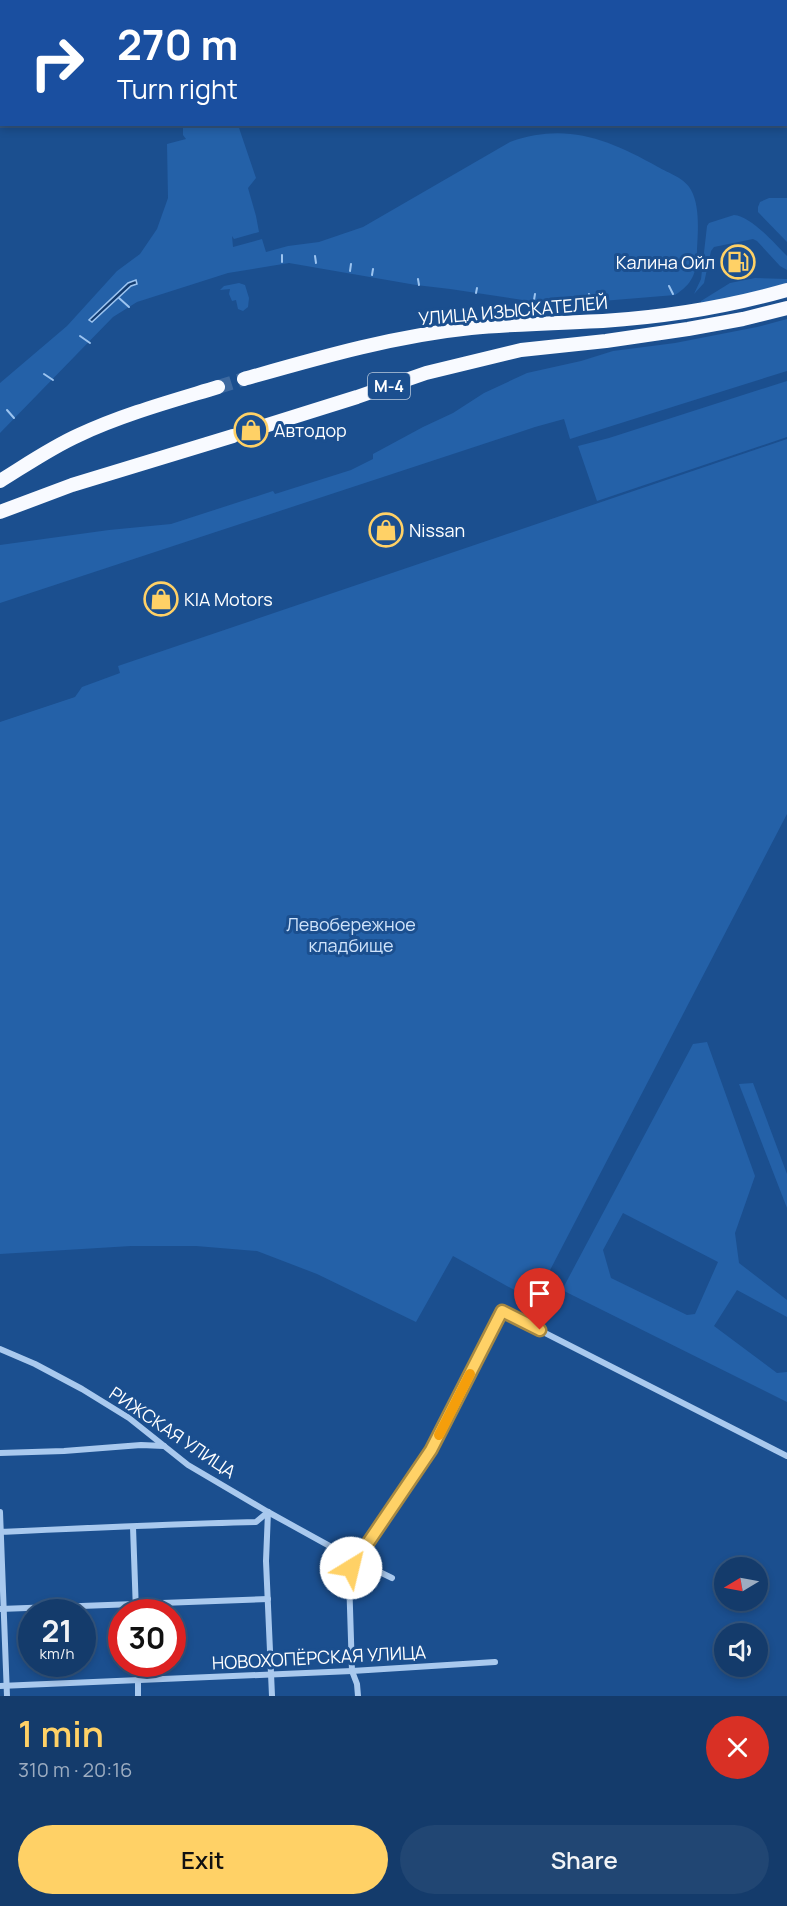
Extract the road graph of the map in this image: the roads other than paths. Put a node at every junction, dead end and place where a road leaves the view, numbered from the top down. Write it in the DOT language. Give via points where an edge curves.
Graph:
graph roads {
  1 [pos="787,290"];
  2 [pos="787,308"];
  3 [pos="244,379"];
  4 [pos="219,387"];
  5 [pos="258,428"];
  6 [pos="233,436"];
  7 [pos="0,481"];
  8 [pos="0,512"];
  9 [pos="0,1349"];
  10 [pos="165,1446"];
  11 [pos="0,1453"];
  12 [pos="787,1456"];
  13 [pos="0,1512"];
  14 [pos="268,1512"];
  15 [pos="133,1527"];
  16 [pos="1,1532"];
  17 [pos="354,1560"];
  18 [pos="392,1578"];
  19 [pos="135,1599"];
  20 [pos="268,1599"];
  21 [pos="186,1602"];
  22 [pos="108,1605"];
  23 [pos="2,1609"];
  24 [pos="495,1662"];
  25 [pos="352,1671"];
  26 [pos="272,1674"];
  27 [pos="139,1677"];
  28 [pos="139,1681"];
  29 [pos="3,1685"];
  30 [pos="7,1696"];
  31 [pos="138,1696"];
  32 [pos="272,1696"];
  33 [pos="358,1696"];
  1 -- 3 [label="highway, УЛИЦА ИЗЫСКАТЕЛЕЙ / М-4" via="684,312 605,321 472,328 409,337"];
  2 -- 5 [label="highway, М-4" via="688,329 505,353 426,373"];
  4 -- 7 [label="highway" via="89,430"];
  6 -- 8 [label="highway" via="72,485"];
  9 -- 10 [label="street, РИЖСКАЯ УЛИЦА" via="82,1389"];
  10 -- 11 [label="street"];
  10 -- 14 [label="street, РИЖСКАЯ УЛИЦА" via="188,1465"];
  12 -- 17 [label="street" via="502,1311 431,1450"];
  13 -- 16 [label="street"];
  14 -- 15 [label="street" via="256,1522"];
  14 -- 17 [label="street, РИЖСКАЯ УЛИЦА"];
  14 -- 20 [label="street"];
  15 -- 16 [label="street"];
  15 -- 19 [label="street"];
  16 -- 23 [label="street"];
  17 -- 18 [label="street, РИЖСКАЯ УЛИЦА"];
  17 -- 25 [label="street" via="349,1577"];
  20 -- 21 [label="street"];
  20 -- 26 [label="street"];
  22 -- 23 [label="street"];
  23 -- 29 [label="street" via="7,1661"];
  24 -- 25 [label="street, НОВОХОПЁРСКАЯ УЛИЦА"];
  25 -- 26 [label="street, НОВОХОПЁРСКАЯ УЛИЦА"];
  25 -- 33 [label="street"];
  26 -- 28 [label="street, НОВОХОПЁРСКАЯ УЛИЦА"];
  26 -- 32 [label="street"];
  27 -- 28 [label="street"];
  28 -- 29 [label="street, НОВОХОПЁРСКАЯ УЛИЦА"];
  28 -- 31 [label="street"];
  29 -- 30 [label="street"];
}
